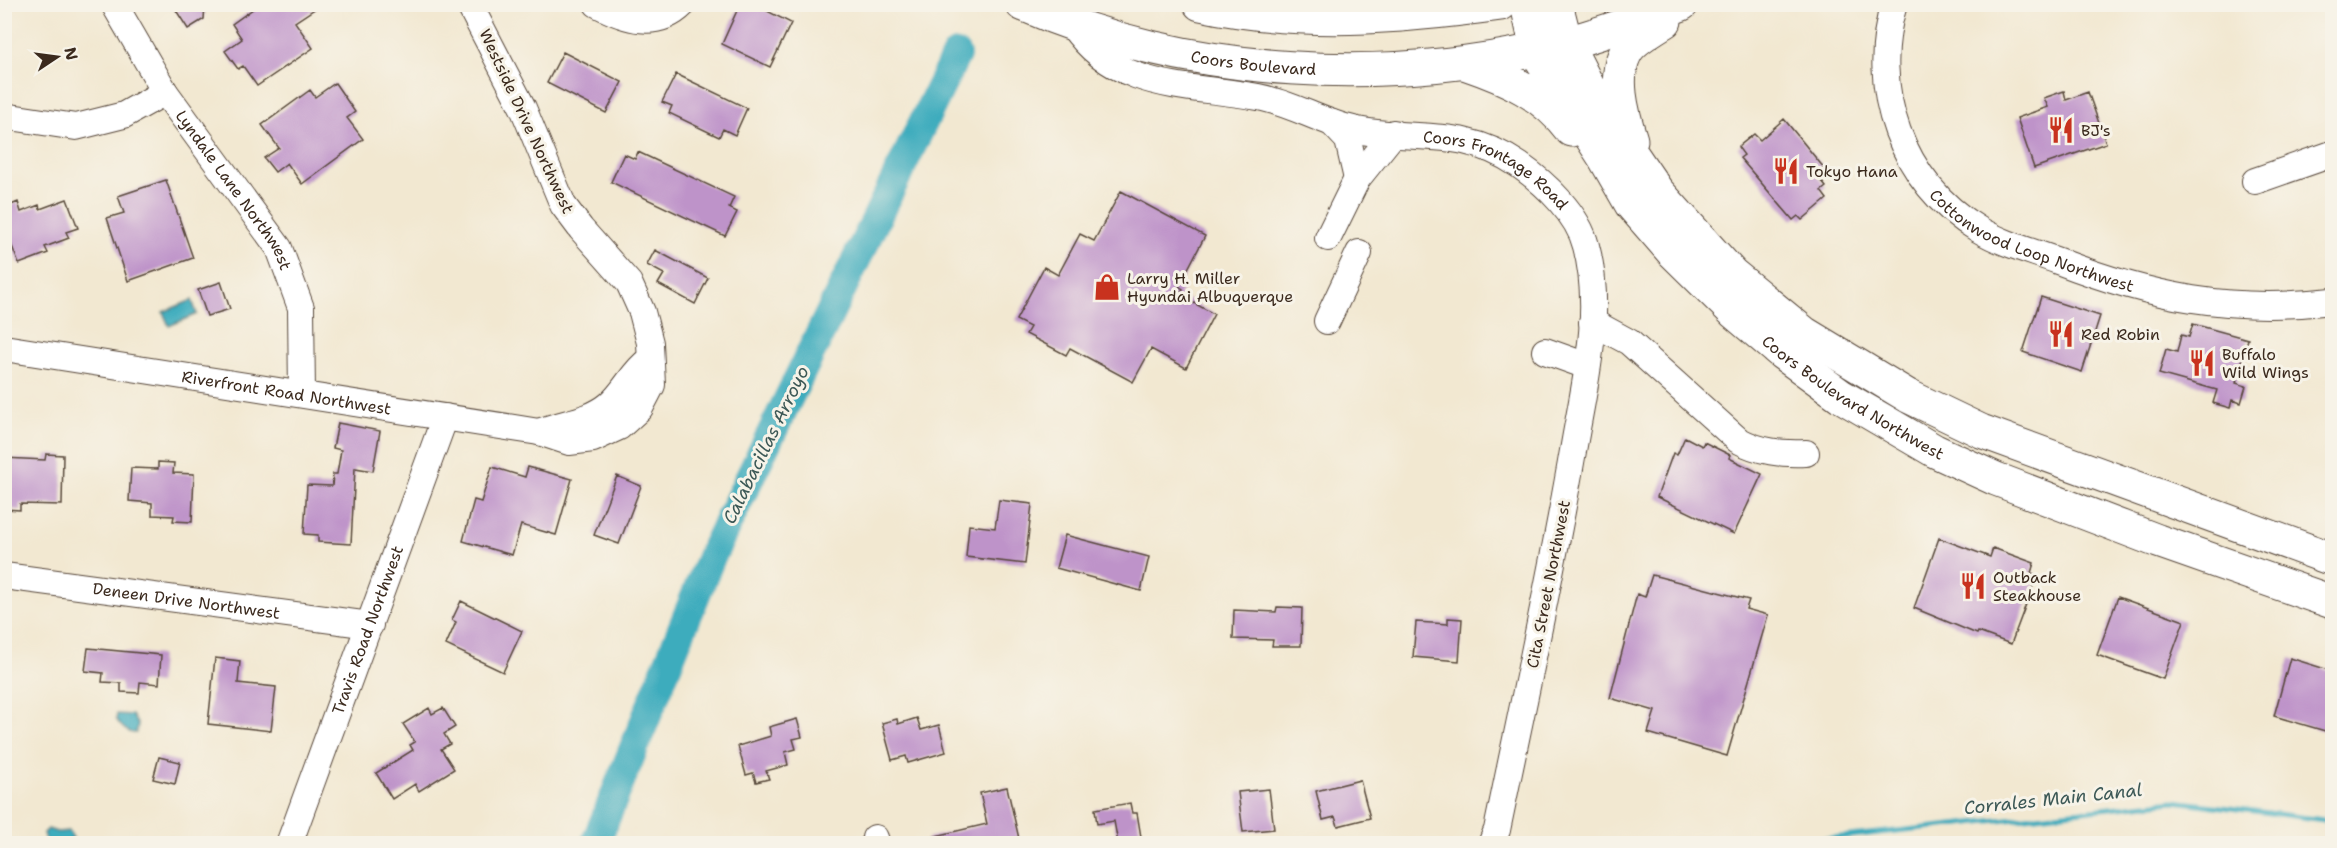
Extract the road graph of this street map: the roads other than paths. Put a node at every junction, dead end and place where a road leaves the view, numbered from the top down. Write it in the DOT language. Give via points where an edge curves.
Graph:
graph roads {
  1 [pos="114,4"];
  2 [pos="469,4"];
  3 [pos="597,4"];
  4 [pos="682,4"];
  5 [pos="1200,4"];
  6 [pos="1501,4"];
  7 [pos="1527,4"];
  8 [pos="1556,4"];
  9 [pos="1682,4"];
  10 [pos="1695,4"];
  11 [pos="1894,4"];
  12 [pos="1048,15"];
  13 [pos="1552,46"];
  14 [pos="1462,63"];
  15 [pos="165,92"];
  16 [pos="4,116"];
  17 [pos="1332,123"];
  18 [pos="1394,133"];
  19 [pos="2332,154"];
  20 [pos="1640,168"];
  21 [pos="1357,179"];
  22 [pos="2255,181"];
  23 [pos="1631,204"];
  24 [pos="1328,238"];
  25 [pos="1359,253"];
  26 [pos="2332,302"];
  27 [pos="1327,321"];
  28 [pos="1592,322"];
  29 [pos="4,348"];
  30 [pos="1545,351"];
  31 [pos="649,360"];
  32 [pos="1587,366"];
  33 [pos="302,393"];
  34 [pos="445,417"];
  35 [pos="539,432"];
  36 [pos="569,442"];
  37 [pos="1806,453"];
  38 [pos="2332,559"];
  39 [pos="4,576"];
  40 [pos="2332,602"];
  41 [pos="370,625"];
  42 [pos="289,843"];
  43 [pos="1491,843"];
  1 -- 15 [label="street, Lyndale Lane Northwest"];
  2 -- 31 [label="street, Westside Drive Northwest" via="512,85 563,205 620,272 636,297 647,327"];
  3 -- 4 [label="street" via="630,20 643,21 668,15"];
  5 -- 6 [label="main road" via="1317,19 1428,15"];
  7 -- 13 [label="main road, Coors Boulevard Northwest"];
  8 -- 13 [label="main road, Coors Boulevard Northwest"];
  9 -- 13 [label="main road, Coors Boulevard"];
  10 -- 20 [label="main road" via="1657,26 1628,50 1619,88 1622,112"];
  11 -- 26 [label="street, Cottonwood Loop Northwest" via="1885,70 1895,127 1928,185 1962,219 2000,240 2155,294 2227,305"];
  12 -- 14 [label="main road, Coors Boulevard" via="1182,53 1289,68 1369,69"];
  12 -- 17 [label="street, Coors Frontage Road" via="1119,70 1152,81 1296,106"];
  13 -- 14 [label="main road, Coors Boulevard"];
  13 -- 20 [label="main road, Coors Boulevard Northwest"];
  13 -- 23 [label="main road, Coors Boulevard Northwest"];
  14 -- 23 [label="main road" via="1508,78 1533,92 1567,125"];
  15 -- 16 [label="street" via="124,115 76,127"];
  15 -- 33 [label="street, Lyndale Lane Northwest" via="279,248 301,308"];
  17 -- 18 [label="street, Coors Frontage Road"];
  17 -- 21 [label="street" via="1348,140"];
  18 -- 21 [label="street"];
  18 -- 28 [label="street, Coors Frontage Road" via="1455,138 1485,147 1518,164 1546,187 1573,219 1585,242 1593,277"];
  19 -- 22 [label="street"];
  20 -- 38 [label="main road, Coors Boulevard Northwest" via="1692,232 1755,295 1826,348 1908,396 2020,447"];
  21 -- 24 [label="street"];
  23 -- 40 [label="main road, Coors Boulevard Northwest" via="1693,273 1767,340 1840,396 1910,438 1996,479"];
  25 -- 27 [label="street"];
  28 -- 32 [label="street, Cita Street Northwest"];
  28 -- 37 [label="street" via="1629,342 1738,440 1772,453"];
  29 -- 33 [label="street, Riverfront Road Northwest"];
  30 -- 32 [label="street"];
  31 -- 35 [label="street" via="619,395 596,414"];
  31 -- 36 [label="street, Westside Drive Northwest" via="652,385 636,413 606,434"];
  32 -- 43 [label="street, Cita Street Northwest" via="1546,597 1497,830"];
  33 -- 34 [label="street, Riverfront Road Northwest"];
  34 -- 35 [label="street, Riverfront Road Northwest"];
  34 -- 41 [label="street, Travis Road Northwest"];
  35 -- 36 [label="street, Riverfront Road Northwest"];
  39 -- 41 [label="street, Deneen Drive Northwest"];
  41 -- 42 [label="street, Travis Road Northwest"];
}
